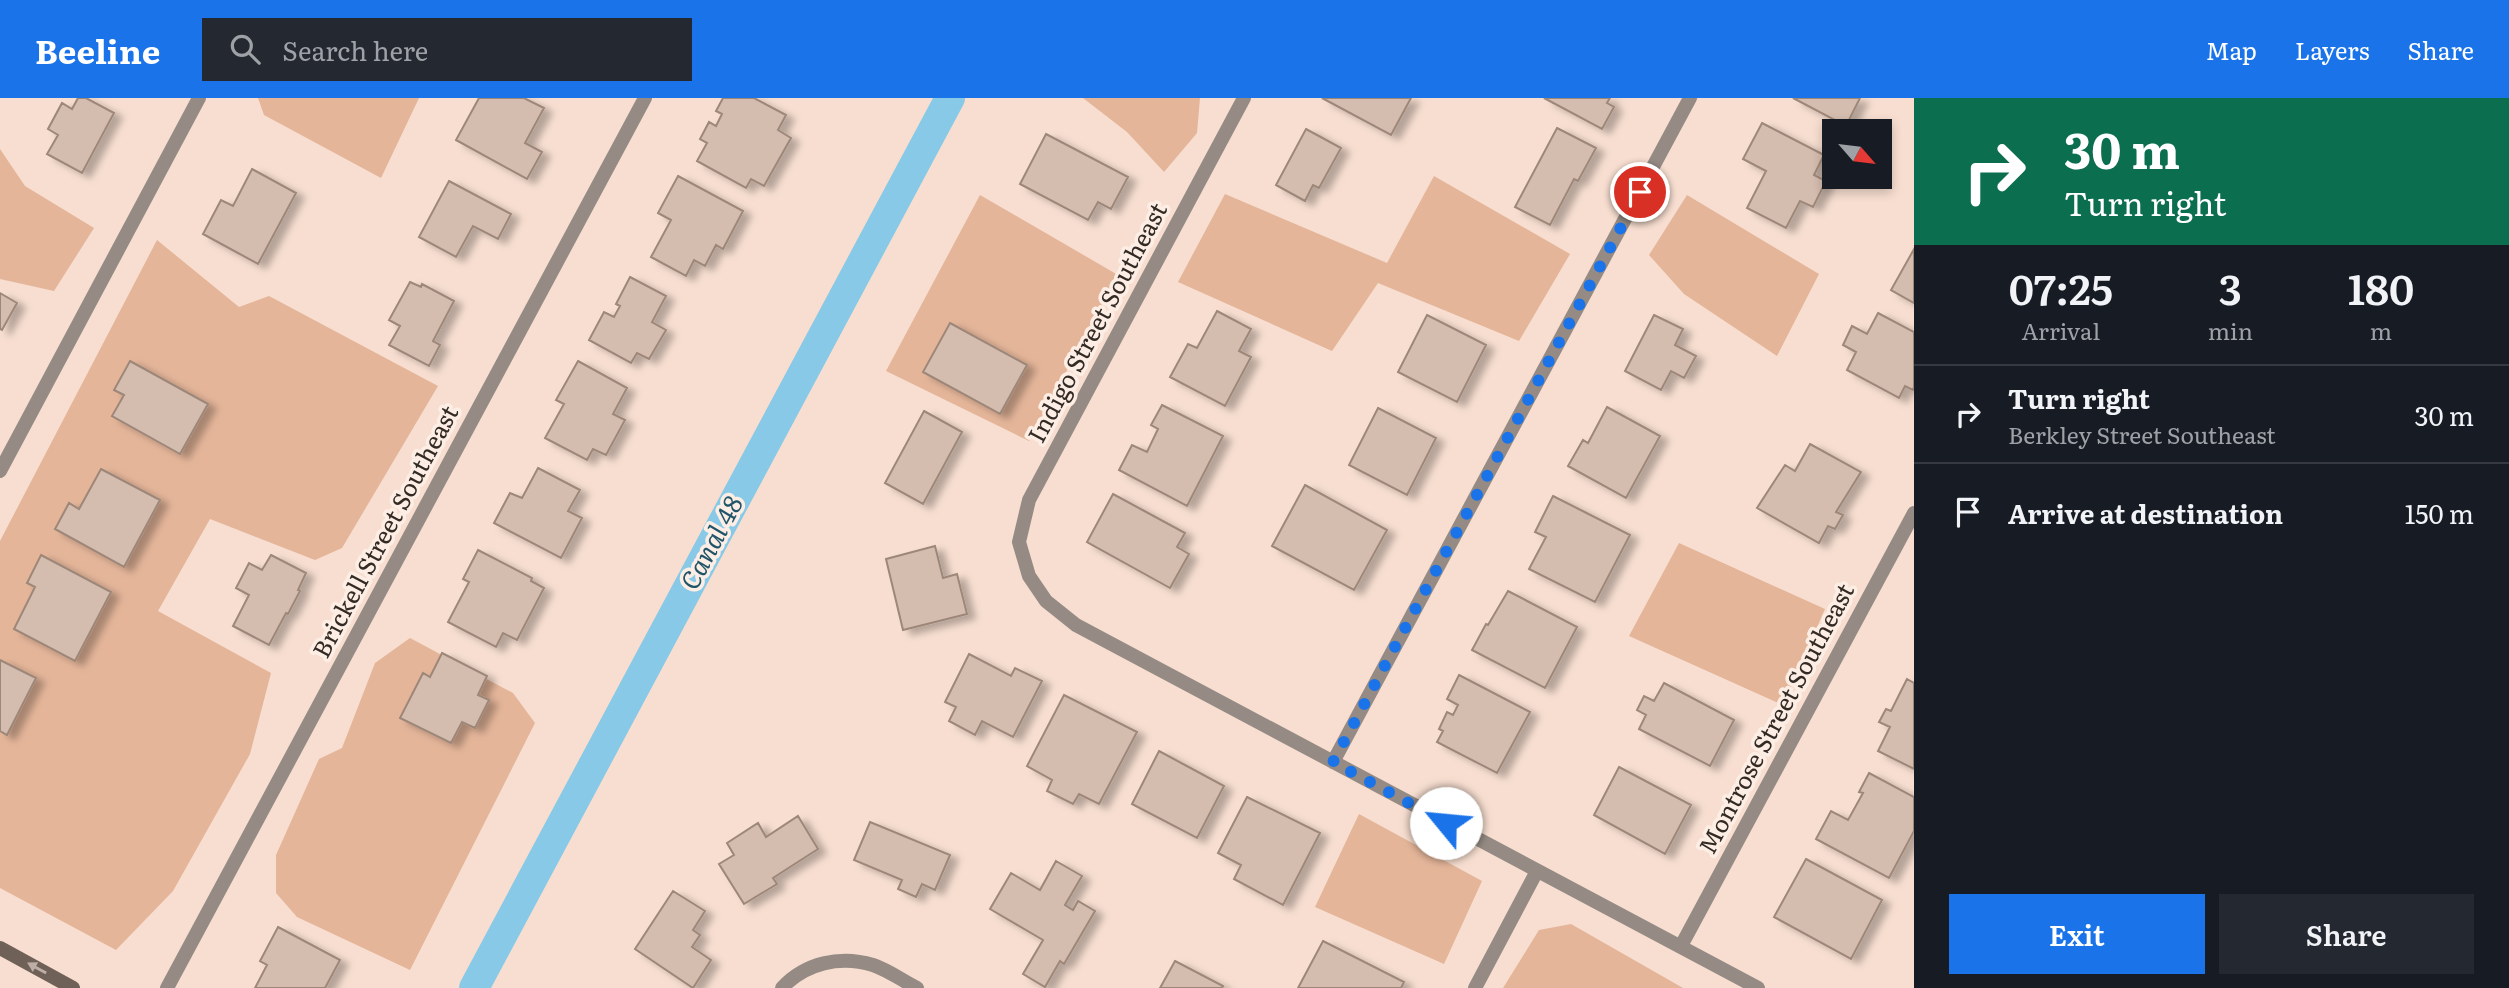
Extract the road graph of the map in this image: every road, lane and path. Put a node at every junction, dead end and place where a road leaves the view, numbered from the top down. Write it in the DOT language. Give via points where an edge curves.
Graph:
graph roads {
  1 [pos="199,98"];
  2 [pos="645,98"];
  3 [pos="1244,98"];
  4 [pos="1690,98"];
  5 [pos="0,471"];
  6 [pos="1914,513"];
  7 [pos="1333,762"];
  8 [pos="1537,871"];
  9 [pos="1681,946"];
  10 [pos="0,947"];
  11 [pos="73,988"];
  12 [pos="167,988"];
  13 [pos="782,988"];
  14 [pos="917,988"];
  15 [pos="1475,988"];
  16 [pos="1758,988"];
  1 -- 5 [label="street"];
  2 -- 12 [label="street, Brickell Street Southeast"];
  3 -- 7 [label="street, Indigo Street Southeast" via="1028,500 1019,542 1028,576 1046,601 1076,625"];
  4 -- 7 [label="street"];
  6 -- 9 [label="street, Montrose Street Southeast"];
  7 -- 8 [label="street"];
  8 -- 9 [label="street"];
  8 -- 15 [label="street"];
  9 -- 16 [label="street"];
  11 -- 10 [label="street, one-way"];
  13 -- 14 [label="street" via="818,963 844,960 873,965"];
}
